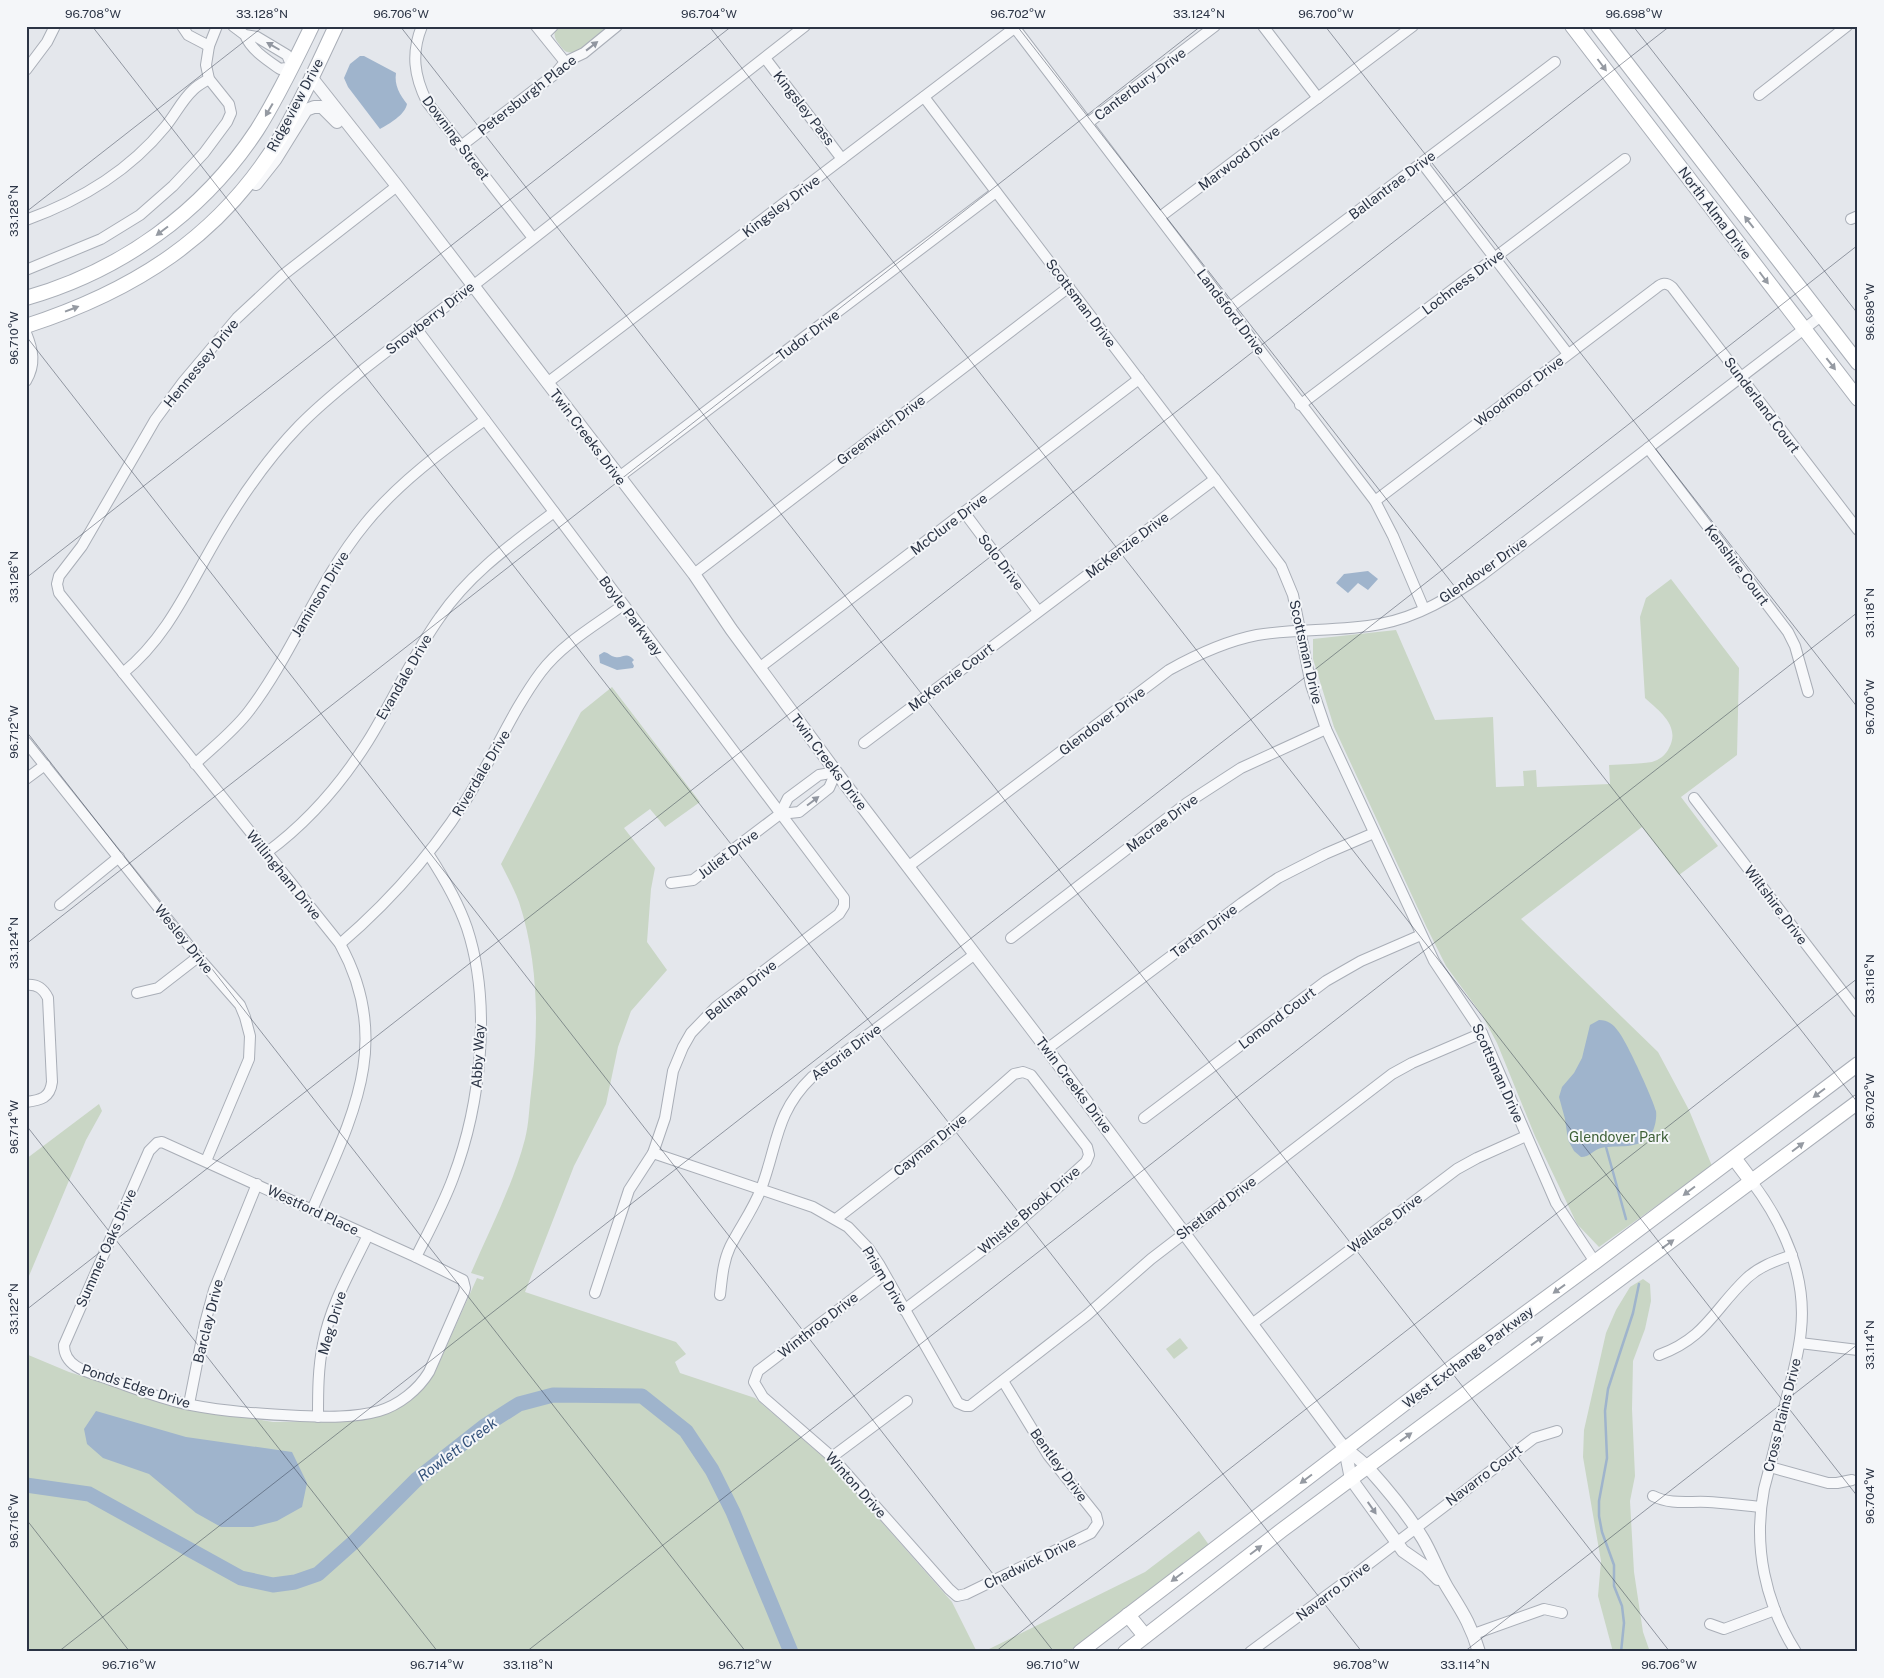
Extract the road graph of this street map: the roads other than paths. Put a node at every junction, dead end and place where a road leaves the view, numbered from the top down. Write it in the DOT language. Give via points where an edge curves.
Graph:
graph roads {
  1 [pos="55,26"];
  2 [pos="182,26"];
  3 [pos="216,26"];
  4 [pos="232,26"];
  5 [pos="312,26"];
  6 [pos="336,26"];
  7 [pos="422,26"];
  8 [pos="536,26"];
  9 [pos="553,26"];
  10 [pos="617,26"];
  11 [pos="805,26"];
  12 [pos="1215,26"];
  13 [pos="1263,26"];
  14 [pos="1412,26"];
  15 [pos="1572,26"];
  16 [pos="1598,26"];
  17 [pos="1847,26"];
  18 [pos="1016,27"];
  19 [pos="245,35"];
  20 [pos="544,35"];
  21 [pos="209,46"];
  22 [pos="765,58"];
  23 [pos="565,62"];
  24 [pos="1555,62"];
  25 [pos="292,67"];
  26 [pos="26,70"];
  27 [pos="312,77"];
  28 [pos="209,78"];
  29 [pos="1760,95"];
  30 [pos="924,97"];
  31 [pos="1318,98"];
  32 [pos="1088,124"];
  33 [pos="461,146"];
  34 [pos="842,159"];
  35 [pos="1625,160"];
  36 [pos="1422,163"];
  37 [pos="395,183"];
  38 [pos="996,192"];
  39 [pos="220,215"];
  40 [pos="1160,218"];
  41 [pos="26,220"];
  42 [pos="533,238"];
  43 [pos="1495,258"];
  44 [pos="26,270"];
  45 [pos="1665,284"];
  46 [pos="472,286"];
  47 [pos="1069,287"];
  48 [pos="26,298"];
  49 [pos="1228,309"];
  50 [pos="1821,316"];
  51 [pos="26,326"];
  52 [pos="416,328"];
  53 [pos="1804,330"];
  54 [pos="26,333"];
  55 [pos="1568,354"];
  56 [pos="1858,364"];
  57 [pos="1741,377"];
  58 [pos="1138,379"];
  59 [pos="26,381"];
  60 [pos="547,383"];
  61 [pos="1858,399"];
  62 [pos="1300,405"];
  63 [pos="485,420"];
  64 [pos="1648,448"];
  65 [pos="619,477"];
  66 [pos="1215,479"];
  67 [pos="1375,501"];
  68 [pos="554,512"];
  69 [pos="964,512"];
  70 [pos="1858,530"];
  71 [pos="694,574"];
  72 [pos="57,584"];
  73 [pos="623,605"];
  74 [pos="1424,610"];
  75 [pos="1038,611"];
  76 [pos="1301,632"];
  77 [pos="759,668"];
  78 [pos="123,674"];
  79 [pos="1808,692"];
  80 [pos="1326,729"];
  81 [pos="26,742"];
  82 [pos="864,743"];
  83 [pos="195,764"];
  84 [pos="45,765"];
  85 [pos="836,772"];
  86 [pos="26,779"];
  87 [pos="1694,798"];
  88 [pos="780,814"];
  89 [pos="1374,834"];
  90 [pos="266,853"];
  91 [pos="428,854"];
  92 [pos="119,857"];
  93 [pos="909,866"];
  94 [pos="671,883"];
  95 [pos="844,903"];
  96 [pos="60,905"];
  97 [pos="1421,935"];
  98 [pos="1010,938"];
  99 [pos="340,944"];
  100 [pos="975,954"];
  101 [pos="198,957"];
  102 [pos="26,985"];
  103 [pos="137,993"];
  104 [pos="1858,1012"];
  105 [pos="1482,1033"];
  106 [pos="1047,1050"];
  107 [pos="1858,1064"];
  108 [pos="1023,1072"];
  109 [pos="26,1102"];
  110 [pos="1858,1102"];
  111 [pos="1144,1118"];
  112 [pos="1526,1136"];
  113 [pos="157,1143"];
  114 [pos="653,1153"];
  115 [pos="1734,1158"];
  116 [pos="206,1161"];
  117 [pos="1752,1182"];
  118 [pos="257,1184"];
  119 [pos="760,1191"];
  120 [pos="312,1210"];
  121 [pos="836,1220"];
  122 [pos="1184,1233"];
  123 [pos="368,1235"];
  124 [pos="1792,1255"];
  125 [pos="416,1257"];
  126 [pos="1595,1262"];
  127 [pos="884,1274"];
  128 [pos="465,1284"];
  129 [pos="595,1293"];
  130 [pos="720,1295"];
  131 [pos="904,1310"];
  132 [pos="1252,1324"];
  133 [pos="1800,1342"];
  134 [pos="1858,1350"];
  135 [pos="1659,1355"];
  136 [pos="65,1356"];
  137 [pos="754,1378"];
  138 [pos="1003,1381"];
  139 [pos="907,1402"];
  140 [pos="189,1404"];
  141 [pos="965,1406"];
  142 [pos="318,1417"];
  143 [pos="1557,1431"];
  144 [pos="1345,1449"];
  145 [pos="832,1457"];
  146 [pos="1367,1466"];
  147 [pos="1770,1467"];
  148 [pos="1351,1479"];
  149 [pos="1852,1480"];
  150 [pos="1653,1496"];
  151 [pos="1760,1507"];
  152 [pos="1098,1523"];
  153 [pos="1415,1528"];
  154 [pos="1397,1543"];
  155 [pos="1446,1586"];
  156 [pos="957,1596"];
  157 [pos="1775,1610"];
  158 [pos="1562,1613"];
  159 [pos="1128,1615"];
  160 [pos="1710,1624"];
  161 [pos="1474,1634"];
  162 [pos="1145,1636"];
  163 [pos="1080,1652"];
  164 [pos="1125,1652"];
  165 [pos="1250,1652"];
  166 [pos="1479,1652"];
  167 [pos="1796,1652"];
  1 -- 26 [label="street"];
  2 -- 21 [label="street" via="188,35"];
  3 -- 4 [label="street" via="224,30"];
  3 -- 21 [label="street"];
  4 -- 19 [label="street"];
  5 -- 25 [label="main road, Ridgeview Drive"];
  6 -- 27 [label="main road, Ridgeview Drive"];
  7 -- 33 [label="street, Downing Street" via="414,60 419,87"];
  8 -- 20 [label="street"];
  9 -- 20 [label="street"];
  23 -- 10 [label="street, Petersburgh Place, one-way" via="584,53"];
  11 -- 22 [label="street, Snowberry Drive"];
  12 -- 32 [label="street, Canterbury Drive"];
  13 -- 31 [label="street"];
  14 -- 31 [label="street, Marwood Drive"];
  15 -- 53 [label="main road, North Alma Drive, one-way"];
  50 -- 16 [label="main road, North Alma Drive, one-way"];
  17 -- 29 [label="street"];
  18 -- 30 [label="street, Kingsley Drive"];
  18 -- 32 [label="street, Landsford Drive"];
  25 -- 19 [label="street, one-way" via="287,55 257,37"];
  19 -- 25 [label="street" via="248,43 280,70"];
  20 -- 23 [label="street"];
  21 -- 28 [label="street" via="206,64"];
  22 -- 34 [label="street, Kingsley Pass"];
  22 -- 42 [label="street, Snowberry Drive"];
  23 -- 33 [label="street, Petersburgh Place" via="555,74"];
  24 -- 36 [label="street, Ballantrae Drive"];
  25 -- 27 [label="main road"];
  25 -- 48 [label="main road, Ridgeview Drive, one-way" via="244,148 174,222 110,265"];
  27 -- 37 [label="street, Twin Creeks Drive"];
  27 -- 39 [label="main road, Ridgeview Drive" via="268,157"];
  28 -- 41 [label="street" via="193,90 136,158 87,193"];
  28 -- 44 [label="street" via="229,104 231,113 204,153 173,186 140,214 101,239"];
  30 -- 34 [label="street, Kingsley Drive"];
  30 -- 38 [label="street, Scottsman Drive"];
  31 -- 40 [label="street, Marwood Drive"];
  32 -- 40 [label="street, Landsford Drive"];
  33 -- 42 [label="street, Downing Street"];
  34 -- 60 [label="street, Kingsley Drive"];
  35 -- 43 [label="street, Lochness Drive"];
  36 -- 43 [label="street"];
  36 -- 49 [label="street, Ballantrae Drive"];
  37 -- 39 [label="street" via="375,167 326,110 314,107 302,113 275,160 253,188"];
  37 -- 46 [label="street, Twin Creeks Drive"];
  37 -- 72 [label="street, Hennessey Drive" via="283,275 217,341 155,420"];
  38 -- 47 [label="street, Scottsman Drive"];
  38 -- 65 [label="street, Tudor Drive"];
  51 -- 39 [label="main road, Ridgeview Drive, one-way" via="82,306 148,272 185,247"];
  40 -- 49 [label="street, Landsford Drive"];
  42 -- 46 [label="street, Snowberry Drive"];
  43 -- 55 [label="street"];
  43 -- 62 [label="street, Lochness Drive"];
  45 -- 55 [label="street, Woodmoor Drive"];
  45 -- 57 [label="street, Sunderland Court" via="1672,287"];
  46 -- 52 [label="street, Snowberry Drive"];
  46 -- 60 [label="street, Twin Creeks Drive"];
  47 -- 58 [label="street, Scottsman Drive"];
  47 -- 71 [label="street, Greenwich Drive"];
  49 -- 62 [label="street, Landsford Drive"];
  50 -- 53 [label="street, Glendover Drive"];
  50 -- 56 [label="main road, North Alma Drive"];
  52 -- 63 [label="street, Boyle Parkway"];
  52 -- 78 [label="street, Snowberry Drive" via="332,395 271,456 219,534 173,617 152,646"];
  53 -- 57 [label="street, Glendover Drive"];
  53 -- 61 [label="main road, North Alma Drive, one-way"];
  54 -- 59 [label="street" via="34,360"];
  55 -- 67 [label="street, Woodmoor Drive"];
  57 -- 64 [label="street, Glendover Drive"];
  57 -- 70 [label="street, Sunderland Court"];
  58 -- 66 [label="street, Scottsman Drive"];
  58 -- 69 [label="street, McClure Drive"];
  60 -- 65 [label="street, Twin Creeks Drive"];
  62 -- 67 [label="street, Landsford Drive"];
  63 -- 68 [label="street, Boyle Parkway"];
  63 -- 83 [label="street, Jaminson Drive" via="409,479 364,525 325,580 258,700 236,726"];
  64 -- 74 [label="street, Glendover Drive" via="1482,575"];
  64 -- 79 [label="street, Kenshire Court" via="1788,632"];
  65 -- 71 [label="street, Twin Creeks Drive"];
  66 -- 75 [label="street, McKenzie Drive"];
  66 -- 76 [label="street, Scottsman Drive" via="1281,566 1293,595"];
  67 -- 74 [label="street, Landsford Drive"];
  68 -- 73 [label="street, Boyle Parkway"];
  68 -- 90 [label="street, Evandale Drive" via="465,584 439,618 348,771 300,824"];
  69 -- 75 [label="street, Solo Drive"];
  69 -- 77 [label="street, McClure Drive"];
  71 -- 77 [label="street, Twin Creeks Drive"];
  72 -- 78 [label="street, Willingham Drive" via="59,593"];
  73 -- 88 [label="street, Boyle Parkway"];
  73 -- 91 [label="street, Riverdale Drive" via="573,641 542,671 466,800"];
  74 -- 76 [label="street, Glendover Drive" via="1380,624"];
  75 -- 82 [label="street, McKenzie Court"];
  76 -- 80 [label="street, Scottsman Drive" via="1311,685"];
  76 -- 93 [label="street, Glendover Drive" via="1258,635 1232,642 1169,670"];
  77 -- 85 [label="street, Twin Creeks Drive"];
  78 -- 83 [label="street, Willingham Drive"];
  80 -- 89 [label="street, Scottsman Drive"];
  80 -- 98 [label="street, Macrae Drive" via="1241,768 1212,786"];
  81 -- 84 [label="street, Wesley Drive"];
  83 -- 90 [label="street, Willingham Drive"];
  84 -- 86 [label="street"];
  84 -- 92 [label="street, Wesley Drive"];
  85 -- 88 [label="street, Juliet Drive" via="819,775 788,798"];
  88 -- 85 [label="street, Juliet Drive, one-way" via="798,812 830,788"];
  85 -- 93 [label="street, Twin Creeks Drive"];
  87 -- 104 [label="street, Wiltshire Drive"];
  88 -- 94 [label="street, Juliet Drive" via="693,880"];
  88 -- 95 [label="street, Boyle Parkway" via="840,893"];
  89 -- 97 [label="street, Scottsman Drive"];
  89 -- 106 [label="street, Tartan Drive" via="1278,878"];
  90 -- 99 [label="street, Willingham Drive"];
  91 -- 99 [label="street, Riverdale Drive" via="368,920"];
  91 -- 125 [label="street, Abby Way" via="452,891 467,928 479,991 480,1063 469,1128 453,1179"];
  92 -- 96 [label="street"];
  92 -- 101 [label="street, Wesley Drive"];
  93 -- 100 [label="street, Twin Creeks Drive"];
  95 -- 114 [label="street, Bellnap Drive" via="839,914 716,1007 691,1033 673,1071 665,1118"];
  97 -- 105 [label="street, Scottsman Drive" via="1440,973"];
  97 -- 111 [label="street, Lomond Court" via="1326,981"];
  99 -- 120 [label="street, Willingham Drive" via="358,982 366,1029 366,1053 347,1128"];
  100 -- 106 [label="street, Twin Creeks Drive"];
  100 -- 119 [label="street, Astoria Drive" via="804,1085 780,1123"];
  101 -- 103 [label="street" via="158,988"];
  101 -- 116 [label="street, Wesley Drive" via="240,1005 250,1036 249,1059"];
  102 -- 109 [label="street" via="42,988 48,998 52,1087 40,1100"];
  105 -- 112 [label="street, Scottsman Drive"];
  105 -- 122 [label="street, Shetland Drive" via="1392,1074"];
  106 -- 122 [label="street, Twin Creeks Drive"];
  107 -- 115 [label="main road, West Exchange Parkway, one-way"];
  108 -- 121 [label="street, Cayman Drive" via="1014,1074 947,1133"];
  108 -- 131 [label="street, Whistle Brook Drive" via="1031,1075 1087,1147 1088,1158 1008,1230"];
  117 -- 110 [label="main road, West Exchange Parkway, one-way"];
  112 -- 126 [label="street, Scottsman Drive" via="1556,1203"];
  112 -- 132 [label="street, Wallace Drive" via="1457,1169"];
  113 -- 116 [label="street, Westford Place" via="168,1144"];
  113 -- 136 [label="street, Summer Oaks Drive" via="149,1151 64,1345"];
  114 -- 119 [label="street, Prism Drive"];
  114 -- 129 [label="street, Bellnap Drive" via="629,1190"];
  115 -- 117 [label="main road"];
  115 -- 126 [label="main road, West Exchange Parkway, one-way"];
  116 -- 118 [label="street, Westford Place"];
  117 -- 124 [label="street, Cross Plains Drive" via="1776,1217"];
  146 -- 117 [label="main road, West Exchange Parkway, one-way"];
  118 -- 120 [label="street, Westford Place"];
  118 -- 140 [label="street, Barclay Drive" via="214,1290"];
  119 -- 121 [label="street, Prism Drive" via="813,1207"];
  119 -- 130 [label="street, Astoria Drive" via="730,1247"];
  120 -- 123 [label="street, Westford Place"];
  121 -- 127 [label="street, Prism Drive" via="848,1227 869,1249"];
  122 -- 132 [label="street, Twin Creeks Drive"];
  122 -- 138 [label="street, Shetland Drive"];
  123 -- 125 [label="street, Westford Place"];
  123 -- 142 [label="street, Meg Drive" via="340,1293 323,1343"];
  124 -- 133 [label="street, Cross Plains Drive" via="1800,1292"];
  124 -- 135 [label="street" via="1753,1273 1692,1339"];
  125 -- 128 [label="street, Westford Place" via="460,1278"];
  126 -- 144 [label="main road, West Exchange Parkway, one-way"];
  127 -- 131 [label="street, Prism Drive"];
  127 -- 137 [label="street, Winthrop Drive" via="758,1371"];
  128 -- 142 [label="street, Ponds Edge Drive" via="429,1372 411,1394 382,1410 367,1414"];
  131 -- 141 [label="street, Prism Drive" via="958,1403"];
  132 -- 144 [label="street, Twin Creeks Drive"];
  133 -- 134 [label="street"];
  133 -- 147 [label="street, Cross Plains Drive"];
  136 -- 140 [label="street, Ponds Edge Drive" via="72,1365 129,1387"];
  137 -- 145 [label="street, Winton Drive" via="755,1386 763,1397"];
  138 -- 141 [label="street, Shetland Drive" via="973,1404"];
  138 -- 152 [label="street, Bentley Drive" via="1048,1455 1096,1515"];
  139 -- 145 [label="street"];
  140 -- 142 [label="street, Ponds Edge Drive" via="254,1414"];
  143 -- 153 [label="street, Navarro Court" via="1534,1438"];
  144 -- 146 [label="street, Twin Creeks Drive"];
  144 -- 148 [label="street, Twin Creeks Drive"];
  144 -- 159 [label="main road, West Exchange Parkway, one-way"];
  145 -- 156 [label="street, Winton Drive"];
  146 -- 148 [label="main road, West Exchange Parkway"];
  146 -- 153 [label="street, Twin Creeks Drive"];
  147 -- 149 [label="street" via="1828,1483"];
  147 -- 151 [label="street, Cross Plains Drive"];
  148 -- 154 [label="street, Twin Creeks Drive, one-way"];
  162 -- 148 [label="main road, West Exchange Parkway, one-way"];
  150 -- 151 [label="street" via="1663,1501"];
  151 -- 157 [label="street, Cross Plains Drive" via="1761,1556"];
  152 -- 156 [label="street, Chadwick Drive" via="1091,1533"];
  153 -- 154 [label="street, Navarro Drive"];
  153 -- 155 [label="street, Twin Creeks Drive"];
  154 -- 155 [label="street, Twin Creeks Drive"];
  154 -- 165 [label="street, Navarro Drive"];
  155 -- 161 [label="street, Twin Creeks Drive"];
  157 -- 160 [label="street" via="1724,1629"];
  157 -- 167 [label="street, Cross Plains Drive"];
  158 -- 161 [label="street" via="1544,1609"];
  159 -- 162 [label="main road"];
  159 -- 163 [label="main road, West Exchange Parkway"];
  161 -- 166 [label="street, Twin Creeks Drive"];
  162 -- 164 [label="main road, West Exchange Parkway"];
}
